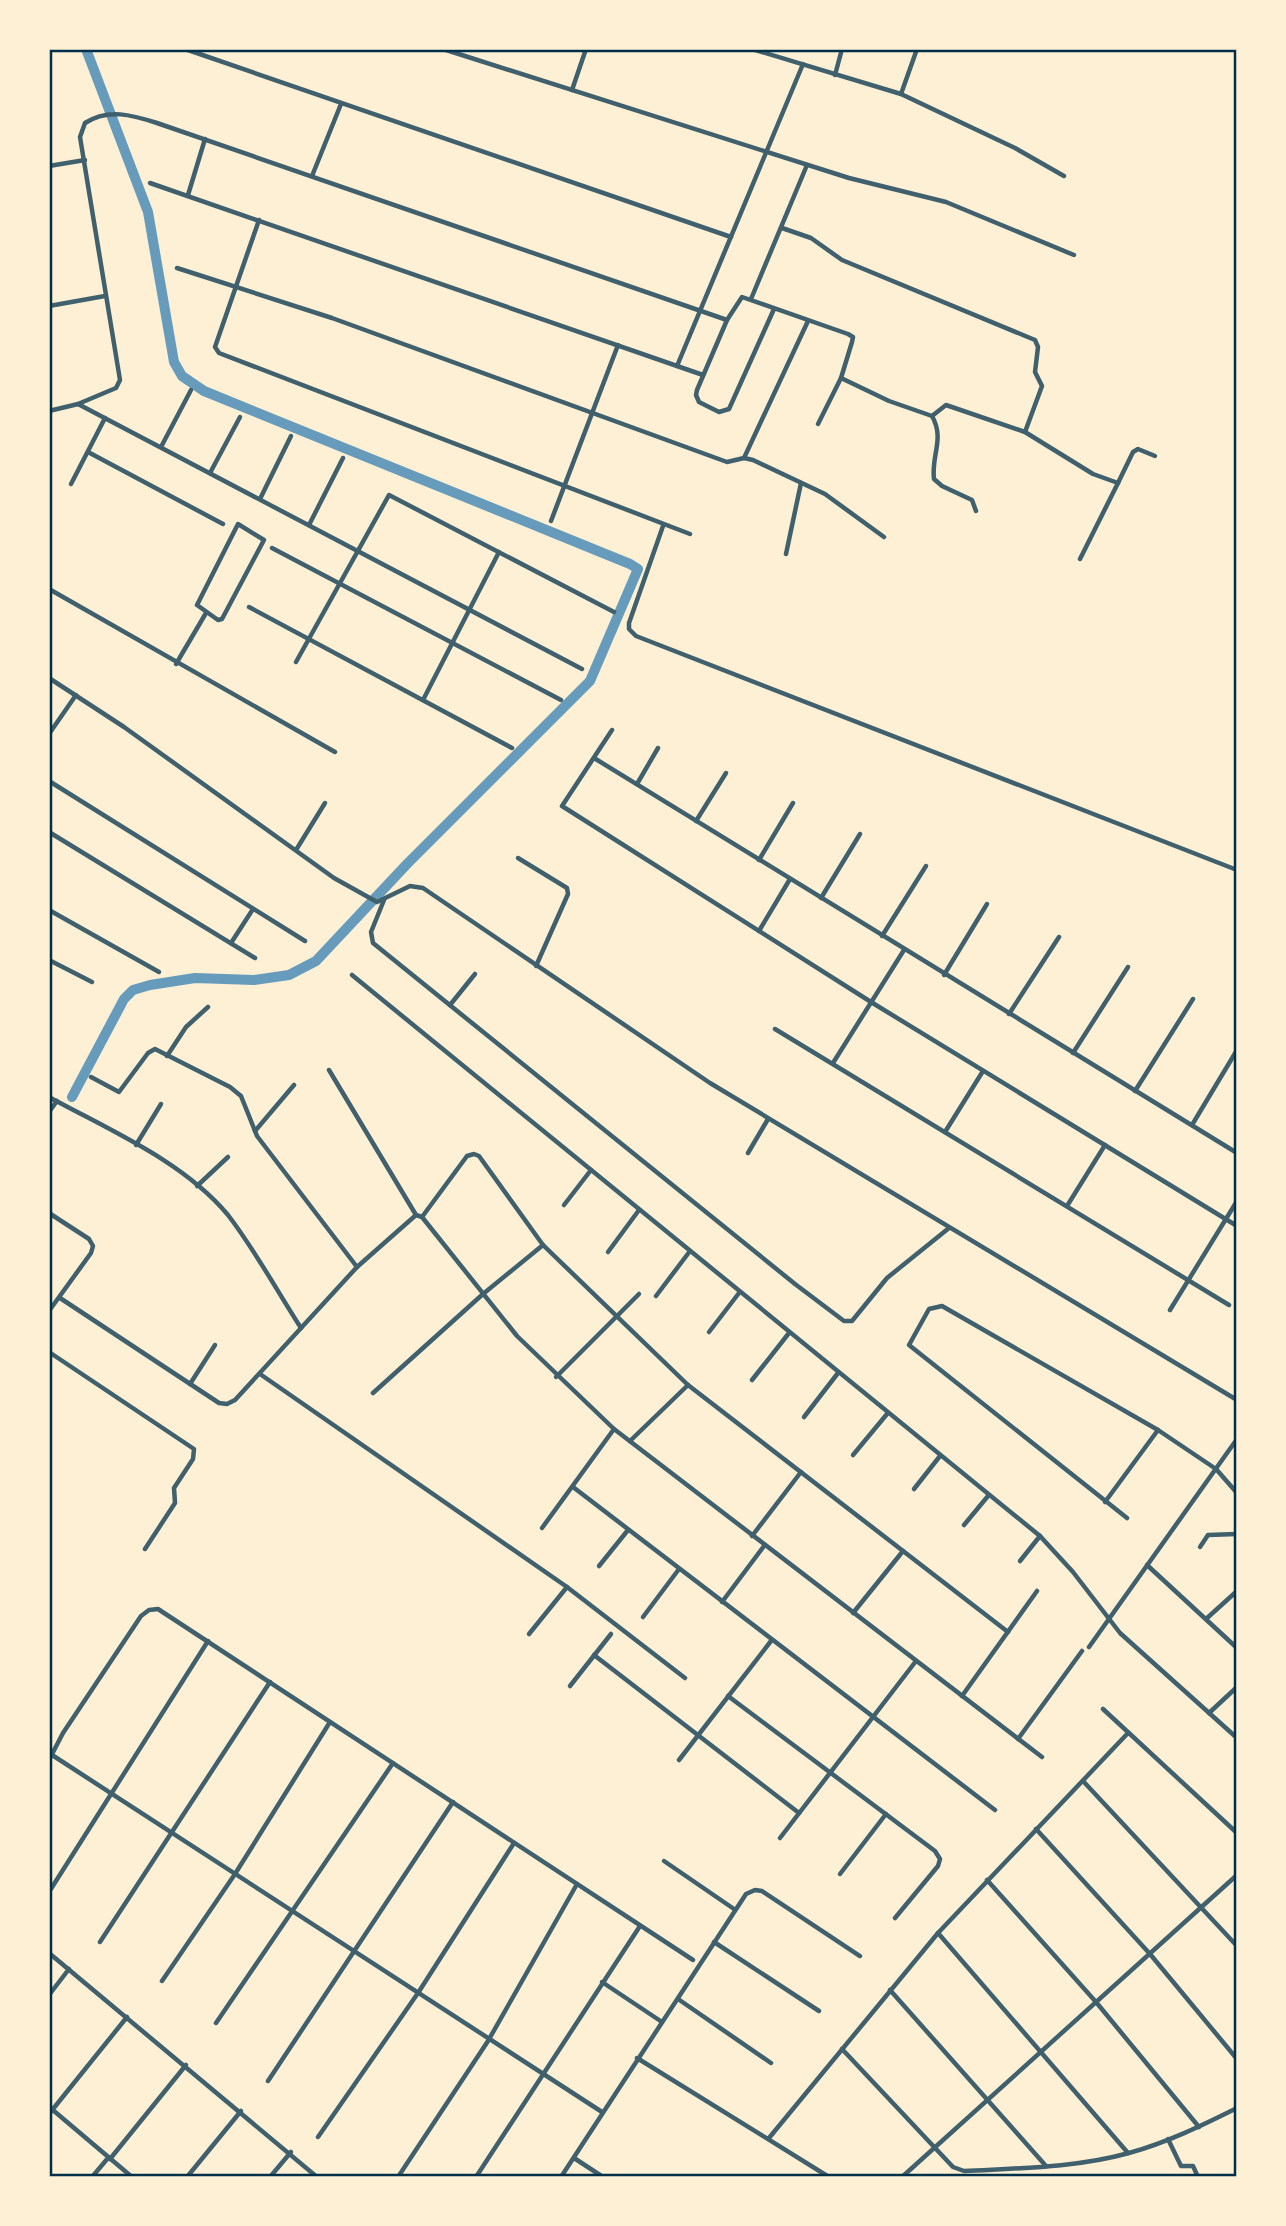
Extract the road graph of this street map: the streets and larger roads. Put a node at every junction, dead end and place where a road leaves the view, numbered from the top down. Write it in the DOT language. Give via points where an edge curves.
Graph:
graph roads {
  1 [pos="185,49"];
  2 [pos="443,49"];
  3 [pos="586,49"];
  4 [pos="752,49"];
  5 [pos="842,49"];
  6 [pos="917,49"];
  7 [pos="803,64"];
  8 [pos="835,75"];
  9 [pos="572,90"];
  10 [pos="901,94"];
  11 [pos="341,104"];
  12 [pos="205,139"];
  13 [pos="766,152"];
  14 [pos="85,160"];
  15 [pos="807,165"];
  16 [pos="49,166"];
  17 [pos="312,176"];
  18 [pos="1064,176"];
  19 [pos="150,183"];
  20 [pos="188,196"];
  21 [pos="259,220"];
  22 [pos="782,228"];
  23 [pos="731,237"];
  24 [pos="1074,255"];
  25 [pos="177,268"];
  26 [pos="236,287"];
  27 [pos="105,296"];
  28 [pos="751,299"];
  29 [pos="49,306"];
  30 [pos="701,309"];
  31 [pos="774,309"];
  32 [pos="727,320"];
  33 [pos="807,321"];
  34 [pos="618,345"];
  35 [pos="677,366"];
  36 [pos="704,375"];
  37 [pos="841,378"];
  38 [pos="191,390"];
  39 [pos="78,404"];
  40 [pos="49,411"];
  41 [pos="592,414"];
  42 [pos="932,416"];
  43 [pos="240,417"];
  44 [pos="105,418"];
  45 [pos="818,424"];
  46 [pos="1025,432"];
  47 [pos="291,436"];
  48 [pos="160,447"];
  49 [pos="88,452"];
  50 [pos="1155,456"];
  51 [pos="343,458"];
  52 [pos="744,458"];
  53 [pos="210,473"];
  54 [pos="801,482"];
  55 [pos="1118,483"];
  56 [pos="71,484"];
  57 [pos="564,487"];
  58 [pos="260,499"];
  59 [pos="976,512"];
  60 [pos="551,521"];
  61 [pos="223,524"];
  62 [pos="309,525"];
  63 [pos="663,526"];
  64 [pos="690,534"];
  65 [pos="884,537"];
  66 [pos="272,548"];
  67 [pos="358,551"];
  68 [pos="499,552"];
  69 [pos="786,554"];
  70 [pos="1080,559"];
  71 [pos="342,584"];
  72 [pos="49,589"];
  73 [pos="249,607"];
  74 [pos="471,611"];
  75 [pos="614,612"];
  76 [pos="206,614"];
  77 [pos="309,638"];
  78 [pos="453,643"];
  79 [pos="296,662"];
  80 [pos="176,664"];
  81 [pos="582,669"];
  82 [pos="49,678"];
  83 [pos="76,695"];
  84 [pos="423,700"];
  85 [pos="561,700"];
  86 [pos="612,730"];
  87 [pos="49,734"];
  88 [pos="512,748"];
  89 [pos="659,748"];
  90 [pos="335,752"];
  91 [pos="594,758"];
  92 [pos="726,773"];
  93 [pos="49,781"];
  94 [pos="637,784"];
  95 [pos="325,803"];
  96 [pos="793,803"];
  97 [pos="696,821"];
  98 [pos="49,832"];
  99 [pos="860,834"];
  100 [pos="296,850"];
  101 [pos="518,858"];
  102 [pos="759,860"];
  103 [pos="926,866"];
  104 [pos="1237,870"];
  105 [pos="790,879"];
  106 [pos="821,898"];
  107 [pos="384,900"];
  108 [pos="987,904"];
  109 [pos="253,909"];
  110 [pos="49,910"];
  111 [pos="759,931"];
  112 [pos="882,936"];
  113 [pos="1059,937"];
  114 [pos="305,941"];
  115 [pos="231,943"];
  116 [pos="905,950"];
  117 [pos="255,958"];
  118 [pos="49,960"];
  119 [pos="536,966"];
  120 [pos="1128,967"];
  121 [pos="159,972"];
  122 [pos="475,974"];
  123 [pos="352,975"];
  124 [pos="944,975"];
  125 [pos="92,982"];
  126 [pos="1193,999"];
  127 [pos="871,1002"];
  128 [pos="450,1005"];
  129 [pos="208,1007"];
  130 [pos="1009,1014"];
  131 [pos="775,1029"];
  132 [pos="1237,1050"];
  133 [pos="1073,1053"];
  134 [pos="167,1056"];
  135 [pos="833,1063"];
  136 [pos="330,1070"];
  137 [pos="983,1071"];
  138 [pos="91,1077"];
  139 [pos="294,1084"];
  140 [pos="1135,1091"];
  141 [pos="49,1097"];
  142 [pos="57,1101"];
  143 [pos="161,1104"];
  144 [pos="49,1112"];
  145 [pos="768,1119"];
  146 [pos="1192,1125"];
  147 [pos="255,1131"];
  148 [pos="945,1132"];
  149 [pos="136,1145"];
  150 [pos="1105,1145"];
  151 [pos="748,1153"];
  152 [pos="1237,1153"];
  153 [pos="228,1157"];
  154 [pos="591,1170"];
  155 [pos="197,1186"];
  156 [pos="1237,1201"];
  157 [pos="564,1205"];
  158 [pos="1067,1206"];
  159 [pos="639,1210"];
  160 [pos="49,1213"];
  161 [pos="416,1215"];
  162 [pos="422,1217"];
  163 [pos="1226,1219"];
  164 [pos="1237,1226"];
  165 [pos="949,1228"];
  166 [pos="543,1245"];
  167 [pos="690,1251"];
  168 [pos="608,1252"];
  169 [pos="358,1267"];
  170 [pos="1188,1279"];
  171 [pos="739,1293"];
  172 [pos="483,1294"];
  173 [pos="639,1294"];
  174 [pos="656,1296"];
  175 [pos="60,1298"];
  176 [pos="1229,1305"];
  177 [pos="1170,1310"];
  178 [pos="49,1311"];
  179 [pos="615,1315"];
  180 [pos="302,1328"];
  181 [pos="709,1332"];
  182 [pos="789,1333"];
  183 [pos="215,1345"];
  184 [pos="49,1352"];
  185 [pos="838,1373"];
  186 [pos="260,1374"];
  187 [pos="556,1377"];
  188 [pos="752,1380"];
  189 [pos="190,1384"];
  190 [pos="688,1385"];
  191 [pos="373,1393"];
  192 [pos="1237,1400"];
  193 [pos="887,1414"];
  194 [pos="804,1418"];
  195 [pos="614,1429"];
  196 [pos="1158,1430"];
  197 [pos="1237,1439"];
  198 [pos="630,1441"];
  199 [pos="853,1455"];
  200 [pos="940,1456"];
  201 [pos="1216,1469"];
  202 [pos="801,1472"];
  203 [pos="573,1486"];
  204 [pos="914,1489"];
  205 [pos="1237,1493"];
  206 [pos="988,1496"];
  207 [pos="1105,1502"];
  208 [pos="1127,1518"];
  209 [pos="964,1525"];
  210 [pos="542,1528"];
  211 [pos="628,1530"];
  212 [pos="1237,1534"];
  213 [pos="752,1536"];
  214 [pos="1040,1536"];
  215 [pos="764,1546"];
  216 [pos="1200,1547"];
  217 [pos="145,1549"];
  218 [pos="903,1550"];
  219 [pos="1020,1562"];
  220 [pos="1147,1565"];
  221 [pos="599,1566"];
  222 [pos="679,1569"];
  223 [pos="567,1587"];
  224 [pos="1037,1591"];
  225 [pos="1237,1591"];
  226 [pos="722,1602"];
  227 [pos="853,1613"];
  228 [pos="643,1616"];
  229 [pos="1206,1619"];
  230 [pos="1109,1620"];
  231 [pos="1008,1632"];
  232 [pos="529,1634"];
  233 [pos="611,1634"];
  234 [pos="208,1642"];
  235 [pos="771,1642"];
  236 [pos="1089,1647"];
  237 [pos="1237,1648"];
  238 [pos="1082,1651"];
  239 [pos="594,1655"];
  240 [pos="916,1661"];
  241 [pos="685,1678"];
  242 [pos="270,1682"];
  243 [pos="570,1686"];
  244 [pos="1237,1687"];
  245 [pos="728,1696"];
  246 [pos="962,1696"];
  247 [pos="1103,1709"];
  248 [pos="1209,1713"];
  249 [pos="872,1717"];
  250 [pos="330,1722"];
  251 [pos="1128,1732"];
  252 [pos="698,1735"];
  253 [pos="1237,1738"];
  254 [pos="1018,1739"];
  255 [pos="50,1756"];
  256 [pos="1042,1757"];
  257 [pos="679,1760"];
  258 [pos="393,1763"];
  259 [pos="830,1772"];
  260 [pos="1083,1781"];
  261 [pos="111,1794"];
  262 [pos="453,1802"];
  263 [pos="995,1810"];
  264 [pos="799,1813"];
  265 [pos="886,1814"];
  266 [pos="1036,1829"];
  267 [pos="172,1833"];
  268 [pos="1237,1833"];
  269 [pos="780,1838"];
  270 [pos="514,1843"];
  271 [pos="664,1861"];
  272 [pos="235,1874"];
  273 [pos="840,1874"];
  274 [pos="1237,1875"];
  275 [pos="987,1880"];
  276 [pos="578,1884"];
  277 [pos="49,1892"];
  278 [pos="1203,1906"];
  279 [pos="734,1909"];
  280 [pos="293,1912"];
  281 [pos="895,1918"];
  282 [pos="640,1926"];
  283 [pos="938,1933"];
  284 [pos="100,1942"];
  285 [pos="714,1942"];
  286 [pos="1237,1946"];
  287 [pos="354,1951"];
  288 [pos="49,1953"];
  289 [pos="1150,1954"];
  290 [pos="860,1956"];
  291 [pos="693,1960"];
  292 [pos="69,1969"];
  293 [pos="162,1981"];
  294 [pos="602,1982"];
  295 [pos="890,1990"];
  296 [pos="418,1993"];
  297 [pos="49,1995"];
  298 [pos="678,1998"];
  299 [pos="1096,2002"];
  300 [pos="819,2011"];
  301 [pos="127,2017"];
  302 [pos="662,2022"];
  303 [pos="216,2023"];
  304 [pos="488,2041"];
  305 [pos="842,2049"];
  306 [pos="1042,2050"];
  307 [pos="637,2058"];
  308 [pos="1237,2059"];
  309 [pos="771,2063"];
  310 [pos="186,2065"];
  311 [pos="542,2073"];
  312 [pos="268,2081"];
  313 [pos="988,2099"];
  314 [pos="1237,2108"];
  315 [pos="241,2111"];
  316 [pos="602,2112"];
  317 [pos="51,2114"];
  318 [pos="1199,2127"];
  319 [pos="318,2137"];
  320 [pos="769,2138"];
  321 [pos="1168,2139"];
  322 [pos="934,2148"];
  323 [pos="291,2152"];
  324 [pos="1128,2154"];
  325 [pos="574,2158"];
  326 [pos="109,2159"];
  327 [pos="1046,2167"];
  328 [pos="92,2177"];
  329 [pos="132,2177"];
  330 [pos="187,2177"];
  331 [pos="270,2177"];
  332 [pos="317,2177"];
  333 [pos="398,2177"];
  334 [pos="476,2177"];
  335 [pos="561,2177"];
  336 [pos="603,2177"];
  337 [pos="829,2177"];
  338 [pos="902,2177"];
  339 [pos="1198,2177"];
  1 -- 11 [label="street"];
  2 -- 9 [label="street"];
  3 -- 9 [label="street"];
  4 -- 7 [label="street"];
  5 -- 8 [label="street"];
  6 -- 10 [label="street"];
  7 -- 8 [label="street"];
  7 -- 13 [label="street"];
  8 -- 10 [label="street"];
  9 -- 13 [label="street"];
  10 -- 18 [label="street"];
  11 -- 17 [label="street"];
  11 -- 23 [label="street"];
  12 -- 14 [label="street" via="121,114 102,115 80,130"];
  12 -- 17 [label="street"];
  12 -- 20 [label="street"];
  13 -- 15 [label="street"];
  13 -- 23 [label="street"];
  14 -- 16 [label="street"];
  14 -- 27 [label="street"];
  15 -- 22 [label="street"];
  15 -- 24 [label="street" via="946,202"];
  17 -- 30 [label="street"];
  19 -- 20 [label="street"];
  20 -- 21 [label="street"];
  21 -- 26 [label="street"];
  21 -- 34 [label="street"];
  22 -- 28 [label="street"];
  22 -- 46 [label="street" via="811,238 842,260 1029,336 1038,347 1035,372 1042,386"];
  23 -- 30 [label="street"];
  25 -- 26 [label="street"];
  26 -- 41 [label="street"];
  26 -- 57 [label="street" via="215,347 224,356"];
  27 -- 29 [label="street"];
  27 -- 39 [label="street" via="120,380 116,388"];
  28 -- 31 [label="street"];
  28 -- 32 [label="street" via="738,299"];
  30 -- 32 [label="street"];
  30 -- 35 [label="street"];
  31 -- 33 [label="street"];
  31 -- 36 [label="street" via="726,411 719,412 696,399"];
  32 -- 36 [label="street"];
  33 -- 37 [label="street" via="853,337"];
  33 -- 52 [label="street"];
  34 -- 35 [label="street"];
  34 -- 41 [label="street"];
  35 -- 36 [label="street"];
  37 -- 42 [label="street"];
  37 -- 45 [label="street"];
  38 -- 48 [label="street"];
  39 -- 40 [label="street"];
  39 -- 44 [label="street"];
  41 -- 52 [label="street" via="727,462"];
  41 -- 57 [label="street"];
  42 -- 46 [label="street" via="946,405"];
  42 -- 59 [label="street" via="940,444 934,479 972,500"];
  43 -- 53 [label="street"];
  44 -- 48 [label="street"];
  44 -- 49 [label="street"];
  46 -- 55 [label="street" via="1093,474"];
  47 -- 58 [label="street"];
  48 -- 53 [label="street"];
  49 -- 56 [label="street"];
  49 -- 61 [label="street"];
  50 -- 55 [label="street" via="1138,449 1133,452"];
  51 -- 62 [label="street"];
  52 -- 54 [label="street"];
  53 -- 58 [label="street"];
  54 -- 65 [label="street"];
  54 -- 69 [label="street"];
  55 -- 70 [label="street"];
  57 -- 60 [label="street"];
  57 -- 63 [label="street"];
  58 -- 62 [label="street"];
  62 -- 67 [label="street"];
  63 -- 64 [label="street"];
  63 -- 104 [label="street" via="629,623 636,636"];
  66 -- 71 [label="street"];
  67 -- 68 [label="street" via="386,496 393,496"];
  67 -- 71 [label="street"];
  67 -- 74 [label="street"];
  68 -- 74 [label="street"];
  68 -- 75 [label="street"];
  71 -- 77 [label="street"];
  71 -- 78 [label="street"];
  72 -- 80 [label="street"];
  73 -- 77 [label="street"];
  74 -- 78 [label="street"];
  74 -- 81 [label="street"];
  76 -- 76 [label="street" via="197,605 238,524 264,540 222,619"];
  76 -- 80 [label="street"];
  77 -- 79 [label="street"];
  77 -- 84 [label="street"];
  78 -- 84 [label="street"];
  78 -- 85 [label="street"];
  80 -- 90 [label="street"];
  82 -- 83 [label="street"];
  83 -- 87 [label="street"];
  83 -- 100 [label="street"];
  84 -- 88 [label="street"];
  86 -- 91 [label="street"];
  89 -- 94 [label="street"];
  91 -- 94 [label="street"];
  91 -- 111 [label="street" via="562,806"];
  92 -- 97 [label="street"];
  93 -- 109 [label="street"];
  94 -- 97 [label="street"];
  95 -- 100 [label="street"];
  96 -- 102 [label="street"];
  97 -- 102 [label="street"];
  98 -- 115 [label="street"];
  99 -- 106 [label="street"];
  100 -- 107 [label="street" via="369,898"];
  101 -- 119 [label="street" via="567,888 568,894"];
  102 -- 105 [label="street"];
  103 -- 112 [label="street"];
  105 -- 106 [label="street"];
  105 -- 111 [label="street"];
  106 -- 112 [label="street"];
  107 -- 119 [label="street" via="417,885"];
  107 -- 128 [label="street" via="371,932 373,943"];
  108 -- 124 [label="street"];
  109 -- 114 [label="street"];
  109 -- 115 [label="street"];
  110 -- 121 [label="street"];
  111 -- 127 [label="street"];
  112 -- 116 [label="street"];
  113 -- 130 [label="street"];
  115 -- 117 [label="street"];
  116 -- 124 [label="street"];
  116 -- 127 [label="street"];
  118 -- 125 [label="street"];
  119 -- 145 [label="street"];
  120 -- 133 [label="street"];
  122 -- 128 [label="street"];
  123 -- 154 [label="street"];
  124 -- 130 [label="street"];
  126 -- 140 [label="street"];
  127 -- 135 [label="street"];
  127 -- 137 [label="street"];
  128 -- 165 [label="street" via="844,1321 852,1321 887,1278"];
  129 -- 134 [label="street" via="186,1027"];
  130 -- 133 [label="street"];
  131 -- 135 [label="street"];
  132 -- 146 [label="street"];
  133 -- 140 [label="street"];
  134 -- 138 [label="street" via="151,1050 120,1092"];
  134 -- 147 [label="street" via="241,1096"];
  135 -- 148 [label="street"];
  136 -- 161 [label="street"];
  137 -- 148 [label="street"];
  137 -- 150 [label="street"];
  139 -- 147 [label="street"];
  140 -- 146 [label="street"];
  141 -- 142 [label="street"];
  142 -- 144 [label="street"];
  142 -- 149 [label="street"];
  143 -- 149 [label="street"];
  145 -- 151 [label="street"];
  145 -- 165 [label="street"];
  146 -- 152 [label="street"];
  147 -- 169 [label="street"];
  148 -- 158 [label="street"];
  149 -- 155 [label="street"];
  150 -- 158 [label="street"];
  150 -- 163 [label="street"];
  153 -- 155 [label="street"];
  154 -- 157 [label="street"];
  154 -- 159 [label="street"];
  155 -- 180 [label="street" via="228,1216"];
  156 -- 163 [label="street"];
  158 -- 170 [label="street"];
  159 -- 167 [label="street"];
  159 -- 168 [label="street"];
  160 -- 175 [label="street" via="93,1246"];
  161 -- 162 [label="street"];
  161 -- 169 [label="street"];
  162 -- 166 [label="street" via="467,1156 474,1154"];
  162 -- 172 [label="street"];
  163 -- 164 [label="street"];
  163 -- 170 [label="street"];
  165 -- 192 [label="street"];
  166 -- 172 [label="street"];
  166 -- 179 [label="street"];
  167 -- 171 [label="street"];
  167 -- 174 [label="street"];
  169 -- 180 [label="street"];
  170 -- 176 [label="street"];
  170 -- 177 [label="street"];
  171 -- 181 [label="street"];
  171 -- 182 [label="street"];
  172 -- 187 [label="street"];
  172 -- 191 [label="street"];
  173 -- 179 [label="street"];
  175 -- 178 [label="street"];
  175 -- 189 [label="street"];
  179 -- 187 [label="street"];
  179 -- 190 [label="street"];
  180 -- 186 [label="street"];
  182 -- 185 [label="street"];
  182 -- 188 [label="street"];
  183 -- 189 [label="street"];
  184 -- 217 [label="street" via="194,1449 193,1459 174,1488 175,1503"];
  185 -- 193 [label="street"];
  185 -- 194 [label="street"];
  186 -- 189 [label="street" via="227,1405"];
  186 -- 223 [label="street"];
  187 -- 195 [label="street"];
  190 -- 198 [label="street"];
  190 -- 202 [label="street"];
  193 -- 199 [label="street"];
  193 -- 200 [label="street"];
  195 -- 198 [label="street"];
  195 -- 203 [label="street"];
  196 -- 201 [label="street"];
  196 -- 207 [label="street"];
  196 -- 207 [label="street" via="942,1306 929,1309 909,1345"];
  197 -- 201 [label="street"];
  198 -- 213 [label="street"];
  200 -- 204 [label="street"];
  200 -- 206 [label="street"];
  201 -- 205 [label="street"];
  201 -- 220 [label="street"];
  202 -- 213 [label="street"];
  202 -- 218 [label="street"];
  203 -- 210 [label="street"];
  203 -- 211 [label="street"];
  206 -- 209 [label="street"];
  206 -- 214 [label="street"];
  207 -- 208 [label="street"];
  211 -- 221 [label="street"];
  211 -- 222 [label="street"];
  212 -- 216 [label="street" via="1212,1534"];
  213 -- 215 [label="street"];
  214 -- 219 [label="street"];
  214 -- 230 [label="street"];
  215 -- 226 [label="street"];
  215 -- 227 [label="street"];
  218 -- 227 [label="street"];
  218 -- 231 [label="street"];
  220 -- 229 [label="street"];
  220 -- 230 [label="street"];
  222 -- 226 [label="street"];
  222 -- 228 [label="street"];
  223 -- 232 [label="street"];
  223 -- 241 [label="street"];
  224 -- 231 [label="street"];
  225 -- 229 [label="street"];
  226 -- 235 [label="street"];
  227 -- 240 [label="street"];
  229 -- 237 [label="street"];
  230 -- 236 [label="street"];
  230 -- 248 [label="street"];
  231 -- 246 [label="street"];
  233 -- 239 [label="street"];
  234 -- 242 [label="street"];
  234 -- 255 [label="street" via="158,1609 149,1610"];
  234 -- 261 [label="street"];
  235 -- 245 [label="street"];
  235 -- 249 [label="street"];
  238 -- 254 [label="street"];
  239 -- 243 [label="street"];
  239 -- 252 [label="street"];
  240 -- 246 [label="street"];
  240 -- 249 [label="street"];
  242 -- 250 [label="street"];
  242 -- 267 [label="street"];
  244 -- 248 [label="street"];
  245 -- 252 [label="street"];
  245 -- 259 [label="street"];
  246 -- 254 [label="street"];
  247 -- 251 [label="street"];
  248 -- 253 [label="street"];
  249 -- 259 [label="street"];
  249 -- 263 [label="street"];
  250 -- 258 [label="street"];
  250 -- 272 [label="street"];
  251 -- 260 [label="street"];
  251 -- 268 [label="street"];
  252 -- 257 [label="street"];
  252 -- 264 [label="street"];
  254 -- 256 [label="street"];
  255 -- 261 [label="street"];
  258 -- 262 [label="street"];
  258 -- 280 [label="street"];
  259 -- 264 [label="street"];
  259 -- 265 [label="street"];
  260 -- 266 [label="street"];
  260 -- 278 [label="street"];
  261 -- 267 [label="street"];
  261 -- 277 [label="street"];
  262 -- 270 [label="street"];
  262 -- 287 [label="street"];
  264 -- 269 [label="street"];
  265 -- 273 [label="street"];
  265 -- 281 [label="street" via="940,1859"];
  266 -- 275 [label="street"];
  266 -- 289 [label="street"];
  267 -- 272 [label="street"];
  267 -- 284 [label="street"];
  270 -- 276 [label="street"];
  270 -- 296 [label="street"];
  271 -- 279 [label="street"];
  272 -- 280 [label="street"];
  272 -- 293 [label="street"];
  274 -- 278 [label="street"];
  275 -- 283 [label="street"];
  275 -- 299 [label="street"];
  276 -- 282 [label="street"];
  276 -- 304 [label="street"];
  278 -- 286 [label="street"];
  278 -- 289 [label="street"];
  279 -- 285 [label="street"];
  279 -- 290 [label="street" via="746,1894 762,1891"];
  280 -- 287 [label="street"];
  280 -- 303 [label="street"];
  282 -- 291 [label="street"];
  282 -- 294 [label="street"];
  283 -- 295 [label="street"];
  283 -- 306 [label="street"];
  285 -- 298 [label="street"];
  285 -- 300 [label="street"];
  287 -- 296 [label="street"];
  287 -- 312 [label="street"];
  288 -- 292 [label="street"];
  289 -- 299 [label="street"];
  289 -- 308 [label="street"];
  292 -- 297 [label="street"];
  292 -- 301 [label="street"];
  294 -- 302 [label="street"];
  294 -- 311 [label="street"];
  295 -- 305 [label="street"];
  295 -- 313 [label="street"];
  296 -- 304 [label="street"];
  296 -- 319 [label="street"];
  298 -- 302 [label="street"];
  298 -- 309 [label="street"];
  299 -- 306 [label="street"];
  299 -- 318 [label="street"];
  301 -- 310 [label="street"];
  301 -- 317 [label="street"];
  302 -- 307 [label="street"];
  304 -- 311 [label="street"];
  304 -- 333 [label="street"];
  305 -- 320 [label="street"];
  305 -- 322 [label="street"];
  306 -- 313 [label="street"];
  306 -- 324 [label="street"];
  307 -- 316 [label="street"];
  307 -- 320 [label="street"];
  310 -- 315 [label="street"];
  310 -- 326 [label="street"];
  311 -- 316 [label="street"];
  311 -- 334 [label="street"];
  313 -- 322 [label="street"];
  313 -- 327 [label="street"];
  314 -- 318 [label="street"];
  315 -- 323 [label="street"];
  315 -- 330 [label="street"];
  316 -- 325 [label="street"];
  317 -- 326 [label="street"];
  318 -- 321 [label="street"];
  320 -- 337 [label="street"];
  321 -- 324 [label="street"];
  321 -- 339 [label="street" via="1181,2166 1193,2166"];
  322 -- 327 [label="street" via="953,2167 964,2171"];
  322 -- 338 [label="street"];
  323 -- 331 [label="street"];
  323 -- 332 [label="street"];
  324 -- 327 [label="street"];
  325 -- 335 [label="street"];
  325 -- 336 [label="street"];
  326 -- 328 [label="street"];
  326 -- 329 [label="street"];
}
